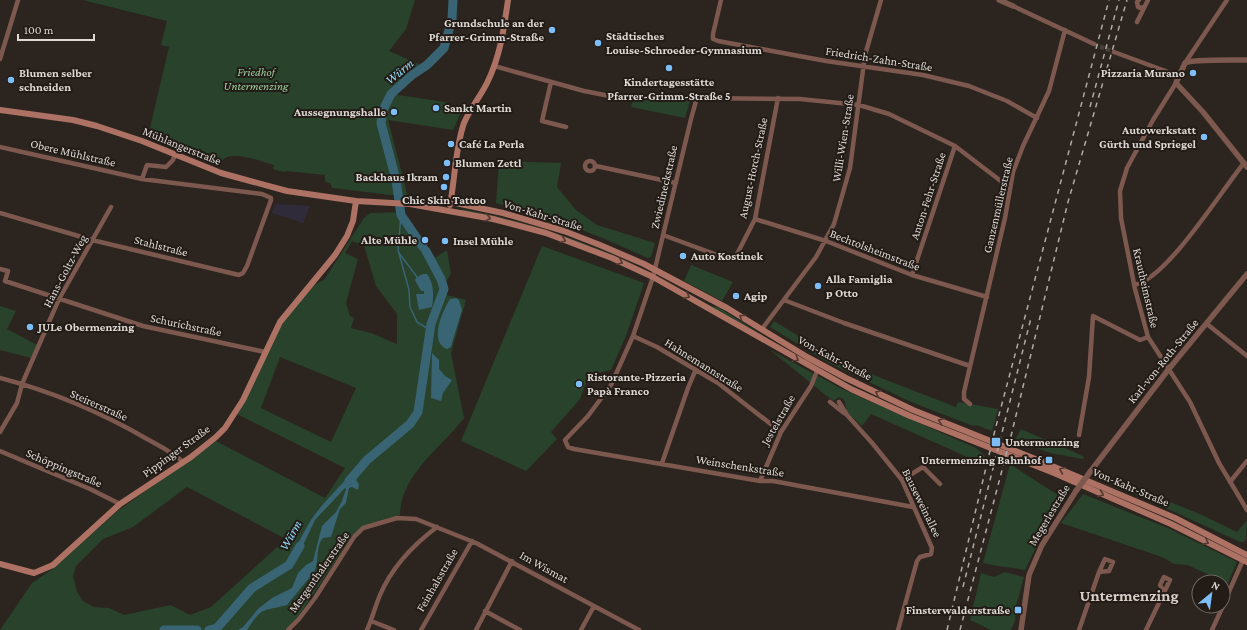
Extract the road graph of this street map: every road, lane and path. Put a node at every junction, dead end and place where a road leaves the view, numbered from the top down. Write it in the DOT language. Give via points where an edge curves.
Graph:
graph roads {
  1 [pos="18,0"];
  2 [pos="508,0"];
  3 [pos="721,0"];
  4 [pos="881,0"];
  5 [pos="999,0"];
  6 [pos="1140,0"];
  7 [pos="1148,0"];
  8 [pos="1227,0"];
  9 [pos="1013,6"];
  10 [pos="1144,7"];
  11 [pos="1137,22"];
  12 [pos="1065,30"];
  13 [pos="1094,44"];
  14 [pos="1114,52"];
  15 [pos="0,59"];
  16 [pos="1247,60"];
  17 [pos="1185,63"];
  18 [pos="494,66"];
  19 [pos="863,67"];
  20 [pos="1179,76"];
  21 [pos="551,82"];
  22 [pos="1176,83"];
  23 [pos="778,98"];
  24 [pos="625,99"];
  25 [pos="859,105"];
  26 [pos="0,110"];
  27 [pos="1037,118"];
  28 [pos="566,127"];
  29 [pos="956,146"];
  30 [pos="0,147"];
  31 [pos="174,154"];
  32 [pos="1246,165"];
  33 [pos="596,166"];
  34 [pos="142,179"];
  35 [pos="676,183"];
  36 [pos="1010,188"];
  37 [pos="271,200"];
  38 [pos="356,201"];
  39 [pos="451,202"];
  40 [pos="410,204"];
  41 [pos="111,208"];
  42 [pos="449,211"];
  43 [pos="0,213"];
  44 [pos="755,219"];
  45 [pos="663,235"];
  46 [pos="92,240"];
  47 [pos="826,242"];
  48 [pos="0,269"];
  49 [pos="654,269"];
  50 [pos="1247,274"];
  51 [pos="912,275"];
  52 [pos="653,277"];
  53 [pos="2,281"];
  54 [pos="1134,285"];
  55 [pos="987,298"];
  56 [pos="59,300"];
  57 [pos="784,300"];
  58 [pos="1207,324"];
  59 [pos="762,329"];
  60 [pos="633,336"];
  61 [pos="1148,337"];
  62 [pos="265,352"];
  63 [pos="1247,356"];
  64 [pos="970,366"];
  65 [pos="696,369"];
  66 [pos="1168,370"];
  67 [pos="817,371"];
  68 [pos="0,378"];
  69 [pos="22,384"];
  70 [pos="830,402"];
  71 [pos="839,402"];
  72 [pos="970,404"];
  73 [pos="847,415"];
  74 [pos="0,432"];
  75 [pos="781,432"];
  76 [pos="1079,435"];
  77 [pos="565,443"];
  78 [pos="0,452"];
  79 [pos="1247,461"];
  80 [pos="183,462"];
  81 [pos="662,463"];
  82 [pos="1098,463"];
  83 [pos="902,480"];
  84 [pos="760,481"];
  85 [pos="1230,482"];
  86 [pos="940,484"];
  87 [pos="120,504"];
  88 [pos="913,507"];
  89 [pos="1247,510"];
  90 [pos="437,527"];
  91 [pos="472,541"];
  92 [pos="1246,556"];
  93 [pos="512,561"];
  94 [pos="0,564"];
  95 [pos="1099,572"];
  96 [pos="1231,589"];
  97 [pos="1164,592"];
  98 [pos="594,606"];
  99 [pos="486,611"];
  100 [pos="1219,614"];
  101 [pos="371,621"];
  102 [pos="288,630"];
  103 [pos="367,630"];
  104 [pos="394,630"];
  105 [pos="421,630"];
  106 [pos="476,630"];
  107 [pos="520,630"];
  108 [pos="581,630"];
  109 [pos="639,630"];
  110 [pos="898,630"];
  111 [pos="1021,630"];
  112 [pos="1079,630"];
  113 [pos="1146,630"];
  114 [pos="1212,630"];
  1 -- 15 [label="street"];
  2 -- 18 [label="main road" via="503,34"];
  3 -- 19 [label="street, Friedrich-Zahn-Straße" via="713,39"];
  4 -- 19 [label="street, Willi-Wien-Straße"];
  5 -- 9 [label="street"];
  6 -- 10 [label="street" via="1137,2 1138,7"];
  7 -- 10 [label="street"];
  8 -- 17 [label="street"];
  9 -- 12 [label="street"];
  10 -- 11 [label="street"];
  12 -- 13 [label="street"];
  12 -- 27 [label="street, Ganzenmüllerstraße" via="1050,91"];
  14 -- 20 [label="street"];
  16 -- 17 [label="street" via="1190,60"];
  17 -- 20 [label="street"];
  18 -- 21 [label="street"];
  18 -- 39 [label="main road" via="462,130"];
  19 -- 25 [label="street, Willi-Wien-Straße"];
  19 -- 27 [label="street, Friedrich-Zahn-Straße" via="923,75 968,86 1007,101"];
  20 -- 22 [label="street"];
  21 -- 24 [label="street"];
  21 -- 28 [label="street" via="542,121"];
  22 -- 32 [label="street"];
  22 -- 54 [label="street, Krautheimstraße" via="1131,160 1120,192 1121,218"];
  23 -- 25 [label="street"];
  23 -- 35 [label="street, Zwiedineckstraße" via="698,98"];
  23 -- 44 [label="street, August-Horch-Straße"];
  25 -- 29 [label="street" via="889,114"];
  25 -- 47 [label="street, Willi-Wien-Straße" via="850,168"];
  26 -- 31 [label="main road, Mühlangerstraße" via="73,120 121,134"];
  27 -- 36 [label="street, Ganzenmüllerstraße" via="1018,158"];
  29 -- 36 [label="street"];
  29 -- 51 [label="street, Anton-Fehr-Straße"];
  30 -- 34 [label="street, Obere Mühlstraße"];
  31 -- 34 [label="street" via="173,160 166,166 147,165"];
  31 -- 38 [label="main road, Mühlangerstraße" via="242,180 288,191"];
  32 -- 54 [label="street" via="1169,262 1141,284"];
  33 -- 35 [label="street"];
  34 -- 37 [label="street, Obere Mühlstraße" via="262,194"];
  35 -- 45 [label="street, Zwiedineckstraße"];
  36 -- 55 [label="street, Ganzenmüllerstraße"];
  37 -- 46 [label="street, Stahlstraße" via="247,266 243,273 238,275"];
  38 -- 40 [label="main road, Von-Kahr-Straße"];
  38 -- 62 [label="main road, Pippinger Straße" via="353,221 347,236 335,255 280,322"];
  39 -- 40 [label="main road, Von-Kahr-Straße"];
  39 -- 42 [label="main road"];
  39 -- 49 [label="main road, Von-Kahr-Straße" via="503,213 564,231"];
  40 -- 42 [label="main road, Von-Kahr-Straße"];
  41 -- 46 [label="street, Hans-Goltz-Weg"];
  42 -- 52 [label="main road, Von-Kahr-Straße, one-way" via="539,231 612,258"];
  43 -- 46 [label="street, Stahlstraße"];
  44 -- 45 [label="street, August-Horch-Straße" via="733,259 728,260"];
  44 -- 47 [label="street, Bechtolsheimstraße"];
  45 -- 49 [label="street, Zwiedineckstraße"];
  46 -- 56 [label="street, Hans-Goltz-Weg"];
  47 -- 51 [label="street, Bechtolsheimstraße"];
  47 -- 57 [label="street, Willi-Wien-Straße"];
  48 -- 53 [label="street" via="8,271"];
  49 -- 52 [label="street, Zwiedineckstraße"];
  59 -- 49 [label="main road, Von-Kahr-Straße, one-way"];
  50 -- 58 [label="street, Karl-von-Roth-Straße"];
  51 -- 55 [label="street, Bechtolsheimstraße"];
  52 -- 60 [label="street, Zwiedineckstraße"];
  52 -- 67 [label="main road, Von-Kahr-Straße, one-way"];
  53 -- 56 [label="street, Schurichstraße"];
  54 -- 61 [label="street, Krautheimstraße"];
  55 -- 64 [label="street, Ganzenmüllerstraße"];
  56 -- 62 [label="street, Schurichstraße" via="143,326"];
  56 -- 69 [label="street, Hans-Goltz-Weg"];
  57 -- 59 [label="street, Willi-Wien-Straße"];
  57 -- 64 [label="street" via="851,326"];
  58 -- 63 [label="street"];
  58 -- 66 [label="street, Karl-von-Roth-Straße"];
  92 -- 59 [label="main road, Von-Kahr-Straße, one-way" via="1175,518 906,406 846,378"];
  60 -- 65 [label="street, Hahnemannstraße"];
  60 -- 77 [label="street, Zwiedineckstraße" via="611,385"];
  61 -- 66 [label="street, Krautheimstraße"];
  61 -- 76 [label="street" via="1140,340 1093,316 1088,377"];
  62 -- 80 [label="main road, Pippinger Straße" via="243,400 225,428 204,448"];
  64 -- 72 [label="street, Ganzenmüllerstraße" via="964,399"];
  65 -- 75 [label="street, Hahnemannstraße"];
  65 -- 81 [label="street"];
  66 -- 82 [label="street, Karl-von-Roth-Straße"];
  66 -- 85 [label="street, Krautheimstraße" via="1190,402"];
  67 -- 75 [label="street, Jestelstraße" via="811,386"];
  67 -- 92 [label="main road, Von-Kahr-Straße, one-way" via="910,416"];
  68 -- 69 [label="street, Steirerstraße"];
  69 -- 74 [label="street, Hans-Goltz-Weg" via="17,402"];
  69 -- 80 [label="street, Steirerstraße" via="117,423 175,454"];
  70 -- 73 [label="street, Bauseweinallee"];
  71 -- 73 [label="street, Bauseweinallee"];
  73 -- 83 [label="street, Bauseweinallee"];
  75 -- 84 [label="street, Jestelstraße"];
  77 -- 81 [label="street, Weinschenkstraße" via="574,449"];
  78 -- 87 [label="street, Schöppingstraße"];
  79 -- 85 [label="street"];
  80 -- 87 [label="main road, Pippinger Straße"];
  81 -- 84 [label="street, Weinschenkstraße"];
  82 -- 111 [label="street, Megerlestraße, bridge" via="1076,491 1042,545 1029,575"];
  83 -- 86 [label="street" via="923,468"];
  83 -- 88 [label="street, Bauseweinallee"];
  84 -- 88 [label="street, Weinschenkstraße" via="853,494"];
  85 -- 89 [label="street, Krautheimstraße"];
  87 -- 94 [label="main road, Pippinger Straße" via="52,565 43,570 34,573"];
  88 -- 110 [label="street, Bauseweinallee" via="925,530 932,552 917,561"];
  90 -- 91 [label="street, Im Wismat"];
  90 -- 101 [label="street" via="407,553 392,572"];
  90 -- 102 [label="street, Mergenthalerstraße" via="416,519 397,518 363,528 350,543 303,614"];
  91 -- 93 [label="street, Im Wismat"];
  91 -- 105 [label="street, Feinhalsstraße"];
  92 -- 96 [label="street"];
  93 -- 98 [label="street, Im Wismat"];
  93 -- 99 [label="street"];
  95 -- 112 [label="street"];
  97 -- 113 [label="street"];
  98 -- 108 [label="street"];
  98 -- 109 [label="street, Im Wismat"];
  99 -- 106 [label="street"];
  99 -- 107 [label="street"];
  100 -- 114 [label="street"];
  101 -- 103 [label="street"];
  101 -- 104 [label="street"];
}
